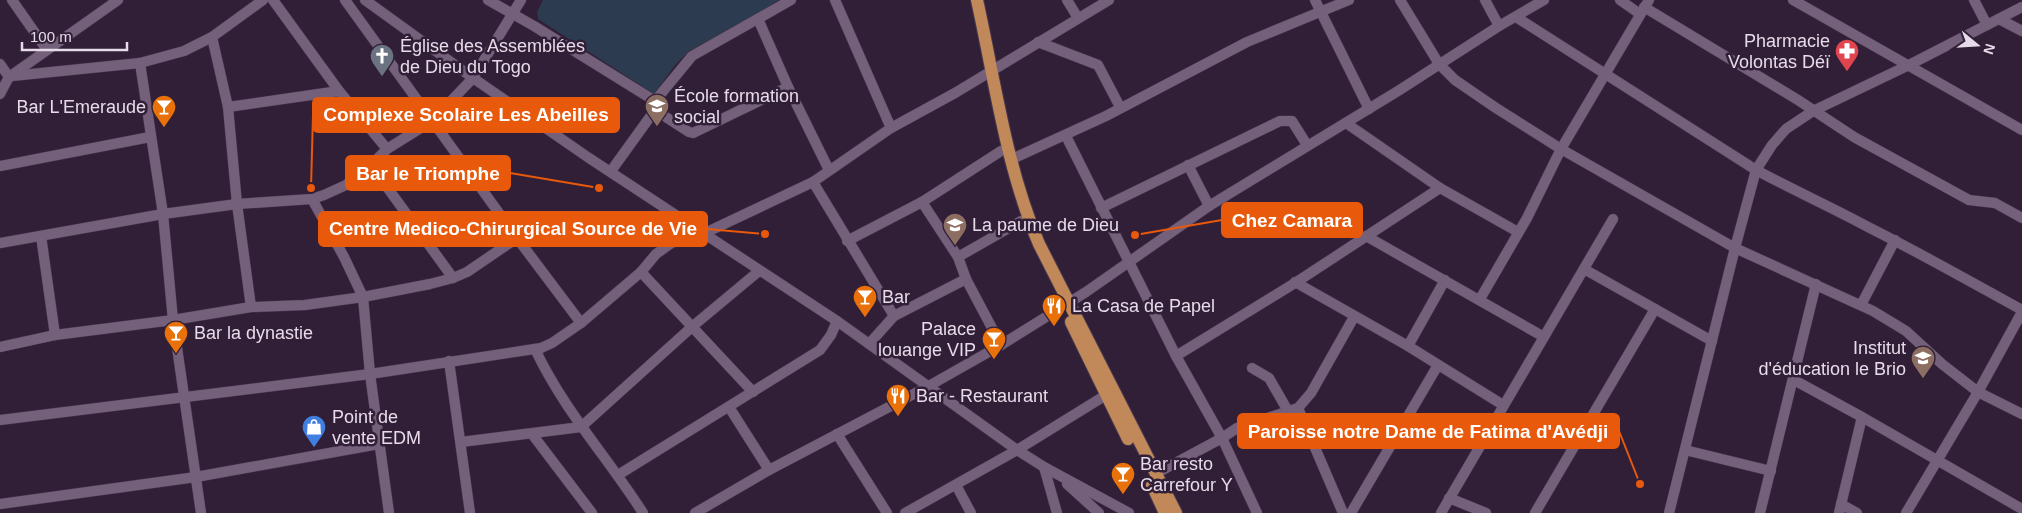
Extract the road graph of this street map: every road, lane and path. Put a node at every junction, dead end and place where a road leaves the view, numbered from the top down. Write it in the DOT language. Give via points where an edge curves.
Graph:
graph roads {
  1 [pos="12,0"];
  2 [pos="118,0"];
  3 [pos="263,0"];
  4 [pos="273,0"];
  5 [pos="345,0"];
  6 [pos="365,0"];
  7 [pos="488,0"];
  8 [pos="521,0"];
  9 [pos="791,0"];
  10 [pos="834,0"];
  11 [pos="968,0"];
  12 [pos="977,0"];
  13 [pos="1067,0"];
  14 [pos="1108,0"];
  15 [pos="1314,0"];
  16 [pos="1349,0"];
  17 [pos="1400,0"];
  18 [pos="1485,0"];
  19 [pos="1544,0"];
  20 [pos="1620,0"];
  21 [pos="1793,0"];
  22 [pos="1974,0"];
  23 [pos="1644,7"];
  24 [pos="2022,7"];
  25 [pos="1322,12"];
  26 [pos="512,13"];
  27 [pos="1516,17"];
  28 [pos="1078,18"];
  29 [pos="1999,18"];
  30 [pos="758,19"];
  31 [pos="1987,25"];
  32 [pos="1499,26"];
  33 [pos="2022,31"];
  34 [pos="212,37"];
  35 [pos="1038,42"];
  36 [pos="47,50"];
  37 [pos="140,63"];
  38 [pos="0,64"];
  39 [pos="1439,64"];
  40 [pos="1909,65"];
  41 [pos="988,72"];
  42 [pos="1605,75"];
  43 [pos="11,76"];
  44 [pos="473,78"];
  45 [pos="788,87"];
  46 [pos="339,91"];
  47 [pos="0,94"];
  48 [pos="655,105"];
  49 [pos="228,107"];
  50 [pos="1120,107"];
  51 [pos="1369,109"];
  52 [pos="1813,111"];
  53 [pos="432,121"];
  54 [pos="1346,123"];
  55 [pos="891,128"];
  56 [pos="2022,130"];
  57 [pos="1066,136"];
  58 [pos="150,137"];
  59 [pos="1307,145"];
  60 [pos="1561,149"];
  61 [pos="387,150"];
  62 [pos="1006,154"];
  63 [pos="1188,164"];
  64 [pos="0,166"];
  65 [pos="372,166"];
  66 [pos="829,170"];
  67 [pos="1756,170"];
  68 [pos="612,171"];
  69 [pos="813,182"];
  70 [pos="1440,188"];
  71 [pos="312,199"];
  72 [pos="922,202"];
  73 [pos="237,204"];
  74 [pos="1209,206"];
  75 [pos="1101,208"];
  76 [pos="163,214"];
  77 [pos="2022,218"];
  78 [pos="1613,219"];
  79 [pos="1021,221"];
  80 [pos="1518,232"];
  81 [pos="706,233"];
  82 [pos="41,236"];
  83 [pos="1366,236"];
  84 [pos="517,238"];
  85 [pos="847,240"];
  86 [pos="1895,240"];
  87 [pos="0,243"];
  88 [pos="1735,248"];
  89 [pos="958,257"];
  90 [pos="1130,262"];
  91 [pos="1584,269"];
  92 [pos="759,271"];
  93 [pos="641,272"];
  94 [pos="453,278"];
  95 [pos="966,279"];
  96 [pos="1445,280"];
  97 [pos="1296,282"];
  98 [pos="1816,284"];
  99 [pos="363,298"];
  100 [pos="1480,299"];
  101 [pos="1066,303"];
  102 [pos="1861,305"];
  103 [pos="251,307"];
  104 [pos="1655,309"];
  105 [pos="2022,311"];
  106 [pos="894,316"];
  107 [pos="1354,317"];
  108 [pos="173,320"];
  109 [pos="837,321"];
  110 [pos="581,323"];
  111 [pos="693,326"];
  112 [pos="55,335"];
  113 [pos="1544,337"];
  114 [pos="1712,341"];
  115 [pos="869,344"];
  116 [pos="1001,344"];
  117 [pos="1408,346"];
  118 [pos="0,347"];
  119 [pos="535,349"];
  120 [pos="1176,356"];
  121 [pos="449,361"];
  122 [pos="1438,366"];
  123 [pos="1252,368"];
  124 [pos="370,374"];
  125 [pos="1794,380"];
  126 [pos="927,387"];
  127 [pos="753,392"];
  128 [pos="1978,392"];
  129 [pos="1106,395"];
  130 [pos="184,397"];
  131 [pos="1503,405"];
  132 [pos="729,407"];
  133 [pos="1293,409"];
  134 [pos="2022,414"];
  135 [pos="1862,416"];
  136 [pos="0,420"];
  137 [pos="580,427"];
  138 [pos="532,434"];
  139 [pos="837,434"];
  140 [pos="1222,438"];
  141 [pos="461,442"];
  142 [pos="379,444"];
  143 [pos="1017,450"];
  144 [pos="1685,450"];
  145 [pos="1937,460"];
  146 [pos="1044,467"];
  147 [pos="770,470"];
  148 [pos="1771,471"];
  149 [pos="1055,474"];
  150 [pos="1155,474"];
  151 [pos="618,475"];
  152 [pos="196,477"];
  153 [pos="956,485"];
  154 [pos="1449,498"];
  155 [pos="0,504"];
  156 [pos="1840,508"];
  157 [pos="1160,509"];
  158 [pos="2022,509"];
  159 [pos="201,513"];
  160 [pos="390,513"];
  161 [pos="470,513"];
  162 [pos="592,513"];
  163 [pos="643,513"];
  164 [pos="695,513"];
  165 [pos="887,513"];
  166 [pos="905,513"];
  167 [pos="971,513"];
  168 [pos="1057,513"];
  169 [pos="1099,513"];
  170 [pos="1129,513"];
  171 [pos="1176,513"];
  172 [pos="1257,513"];
  173 [pos="1343,513"];
  174 [pos="1351,513"];
  175 [pos="1441,513"];
  176 [pos="1486,513"];
  177 [pos="1535,513"];
  178 [pos="1669,513"];
  179 [pos="1760,513"];
  180 [pos="1857,513"];
  181 [pos="1906,513"];
  1 -- 36 [label="street"];
  2 -- 36 [label="street"];
  3 -- 34 [label="street"];
  4 -- 46 [label="street"];
  5 -- 53 [label="street"];
  6 -- 44 [label="street"];
  7 -- 26 [label="street"];
  8 -- 26 [label="street"];
  9 -- 30 [label="street"];
  10 -- 55 [label="street"];
  11 -- 41 [label="main road"];
  12 -- 41 [label="main road"];
  13 -- 28 [label="street"];
  14 -- 28 [label="street"];
  15 -- 25 [label="street"];
  16 -- 25 [label="street"];
  17 -- 39 [label="street"];
  18 -- 32 [label="street"];
  19 -- 27 [label="street"];
  20 -- 23 [label="street"];
  21 -- 40 [label="street"];
  22 -- 31 [label="street"];
  23 -- 42 [label="street"];
  23 -- 52 [label="street"];
  24 -- 29 [label="street"];
  25 -- 50 [label="street" via="1247,42"];
  25 -- 51 [label="street"];
  26 -- 44 [label="street"];
  26 -- 48 [label="street"];
  27 -- 32 [label="street"];
  27 -- 42 [label="street"];
  28 -- 35 [label="street"];
  29 -- 31 [label="street"];
  29 -- 33 [label="street"];
  30 -- 45 [label="street"];
  30 -- 48 [label="street" via="692,56"];
  31 -- 40 [label="street"];
  32 -- 39 [label="street"];
  34 -- 37 [label="street" via="184,51"];
  34 -- 49 [label="street"];
  35 -- 41 [label="street"];
  35 -- 50 [label="street" via="1098,65"];
  36 -- 43 [label="street"];
  37 -- 43 [label="street"];
  37 -- 58 [label="street"];
  38 -- 43 [label="street"];
  39 -- 51 [label="street"];
  39 -- 60 [label="street" via="1455,80"];
  40 -- 52 [label="street"];
  40 -- 56 [label="street"];
  41 -- 55 [label="street"];
  41 -- 62 [label="main road"];
  42 -- 60 [label="street"];
  42 -- 67 [label="street"];
  43 -- 47 [label="street"];
  44 -- 53 [label="street"];
  44 -- 68 [label="street"];
  45 -- 48 [label="street" via="693,133"];
  45 -- 66 [label="street"];
  46 -- 49 [label="street"];
  46 -- 61 [label="street"];
  48 -- 68 [label="street"];
  49 -- 73 [label="street"];
  50 -- 57 [label="street"];
  51 -- 54 [label="street"];
  52 -- 67 [label="street" via="1786,129"];
  52 -- 77 [label="street" via="1968,200 1995,203"];
  53 -- 61 [label="street"];
  53 -- 84 [label="street"];
  54 -- 59 [label="street"];
  54 -- 70 [label="street"];
  55 -- 66 [label="street"];
  57 -- 62 [label="street"];
  57 -- 75 [label="street"];
  58 -- 64 [label="street"];
  58 -- 76 [label="street"];
  59 -- 63 [label="street" via="1292,121 1280,121"];
  59 -- 74 [label="street"];
  60 -- 80 [label="street"];
  60 -- 88 [label="street"];
  61 -- 65 [label="street"];
  62 -- 72 [label="street"];
  62 -- 79 [label="main road"];
  62 -- 101 [label="main road" via="1028,218"];
  63 -- 74 [label="street"];
  63 -- 75 [label="street"];
  65 -- 71 [label="street" via="346,185"];
  65 -- 94 [label="street"];
  66 -- 69 [label="street"];
  67 -- 86 [label="street"];
  67 -- 88 [label="street"];
  68 -- 81 [label="street"];
  69 -- 81 [label="street"];
  69 -- 85 [label="street"];
  70 -- 80 [label="street"];
  70 -- 83 [label="street"];
  71 -- 73 [label="street"];
  71 -- 99 [label="street"];
  72 -- 85 [label="street"];
  72 -- 89 [label="street"];
  73 -- 76 [label="street"];
  73 -- 103 [label="street"];
  74 -- 90 [label="street"];
  75 -- 90 [label="street"];
  76 -- 82 [label="street"];
  76 -- 108 [label="street"];
  78 -- 91 [label="street"];
  79 -- 89 [label="street"];
  79 -- 101 [label="main road"];
  80 -- 100 [label="street"];
  81 -- 92 [label="street"];
  81 -- 93 [label="street" via="680,238 656,254"];
  82 -- 87 [label="street"];
  82 -- 112 [label="street"];
  83 -- 96 [label="street"];
  83 -- 97 [label="street"];
  84 -- 94 [label="street"];
  84 -- 110 [label="street"];
  85 -- 106 [label="street"];
  86 -- 102 [label="street"];
  86 -- 105 [label="street"];
  88 -- 98 [label="street"];
  88 -- 114 [label="street"];
  89 -- 95 [label="street"];
  90 -- 101 [label="street"];
  90 -- 120 [label="street"];
  91 -- 104 [label="street"];
  91 -- 113 [label="street"];
  92 -- 109 [label="street"];
  92 -- 111 [label="street"];
  93 -- 110 [label="street"];
  93 -- 111 [label="street"];
  94 -- 99 [label="street"];
  95 -- 106 [label="street"];
  95 -- 116 [label="street"];
  96 -- 100 [label="street"];
  96 -- 117 [label="street"];
  97 -- 107 [label="street"];
  97 -- 120 [label="street"];
  98 -- 102 [label="street"];
  98 -- 125 [label="street"];
  99 -- 103 [label="street"];
  99 -- 124 [label="street"];
  100 -- 113 [label="street"];
  101 -- 116 [label="street"];
  101 -- 129 [label="main road"];
  101 -- 150 [label="main road"];
  102 -- 128 [label="street" via="1906,331"];
  103 -- 108 [label="street"];
  104 -- 114 [label="street"];
  104 -- 177 [label="street"];
  105 -- 128 [label="street"];
  106 -- 115 [label="street"];
  107 -- 117 [label="street"];
  107 -- 133 [label="street" via="1311,393"];
  108 -- 112 [label="street"];
  108 -- 130 [label="street"];
  109 -- 115 [label="street"];
  109 -- 127 [label="street" via="820,350"];
  110 -- 119 [label="street" via="552,343"];
  111 -- 127 [label="street"];
  111 -- 137 [label="street"];
  112 -- 118 [label="street"];
  113 -- 131 [label="street"];
  114 -- 144 [label="street"];
  115 -- 126 [label="street"];
  116 -- 126 [label="street"];
  117 -- 122 [label="street"];
  119 -- 121 [label="street"];
  119 -- 137 [label="street"];
  120 -- 140 [label="street"];
  121 -- 124 [label="street"];
  121 -- 141 [label="street"];
  122 -- 131 [label="street"];
  122 -- 174 [label="street"];
  123 -- 133 [label="street" via="1268,378"];
  124 -- 130 [label="street"];
  124 -- 142 [label="street"];
  125 -- 135 [label="street"];
  125 -- 148 [label="street"];
  126 -- 139 [label="street"];
  126 -- 143 [label="street"];
  127 -- 132 [label="street"];
  128 -- 134 [label="street"];
  128 -- 145 [label="street"];
  129 -- 143 [label="street"];
  129 -- 157 [label="main road"];
  130 -- 136 [label="street"];
  130 -- 152 [label="street"];
  131 -- 154 [label="street"];
  132 -- 147 [label="street"];
  132 -- 151 [label="street"];
  133 -- 140 [label="street" via="1237,428"];
  133 -- 173 [label="street"];
  135 -- 145 [label="street"];
  135 -- 156 [label="street"];
  137 -- 138 [label="street"];
  137 -- 151 [label="street"];
  138 -- 141 [label="street"];
  138 -- 162 [label="street"];
  139 -- 147 [label="street"];
  139 -- 165 [label="street"];
  140 -- 150 [label="street"];
  140 -- 172 [label="street"];
  141 -- 161 [label="street"];
  142 -- 152 [label="street"];
  142 -- 160 [label="street"];
  143 -- 146 [label="street"];
  143 -- 153 [label="street"];
  144 -- 148 [label="street"];
  144 -- 178 [label="street"];
  145 -- 158 [label="street"];
  145 -- 181 [label="street"];
  146 -- 149 [label="street"];
  146 -- 168 [label="street"];
  147 -- 164 [label="street"];
  148 -- 179 [label="street"];
  149 -- 169 [label="street"];
  149 -- 170 [label="street"];
  150 -- 171 [label="main road"];
  151 -- 163 [label="street"];
  152 -- 155 [label="street"];
  152 -- 159 [label="street"];
  153 -- 166 [label="street"];
  153 -- 167 [label="street"];
  154 -- 175 [label="street"];
  154 -- 176 [label="street"];
  156 -- 180 [label="street"];
}
